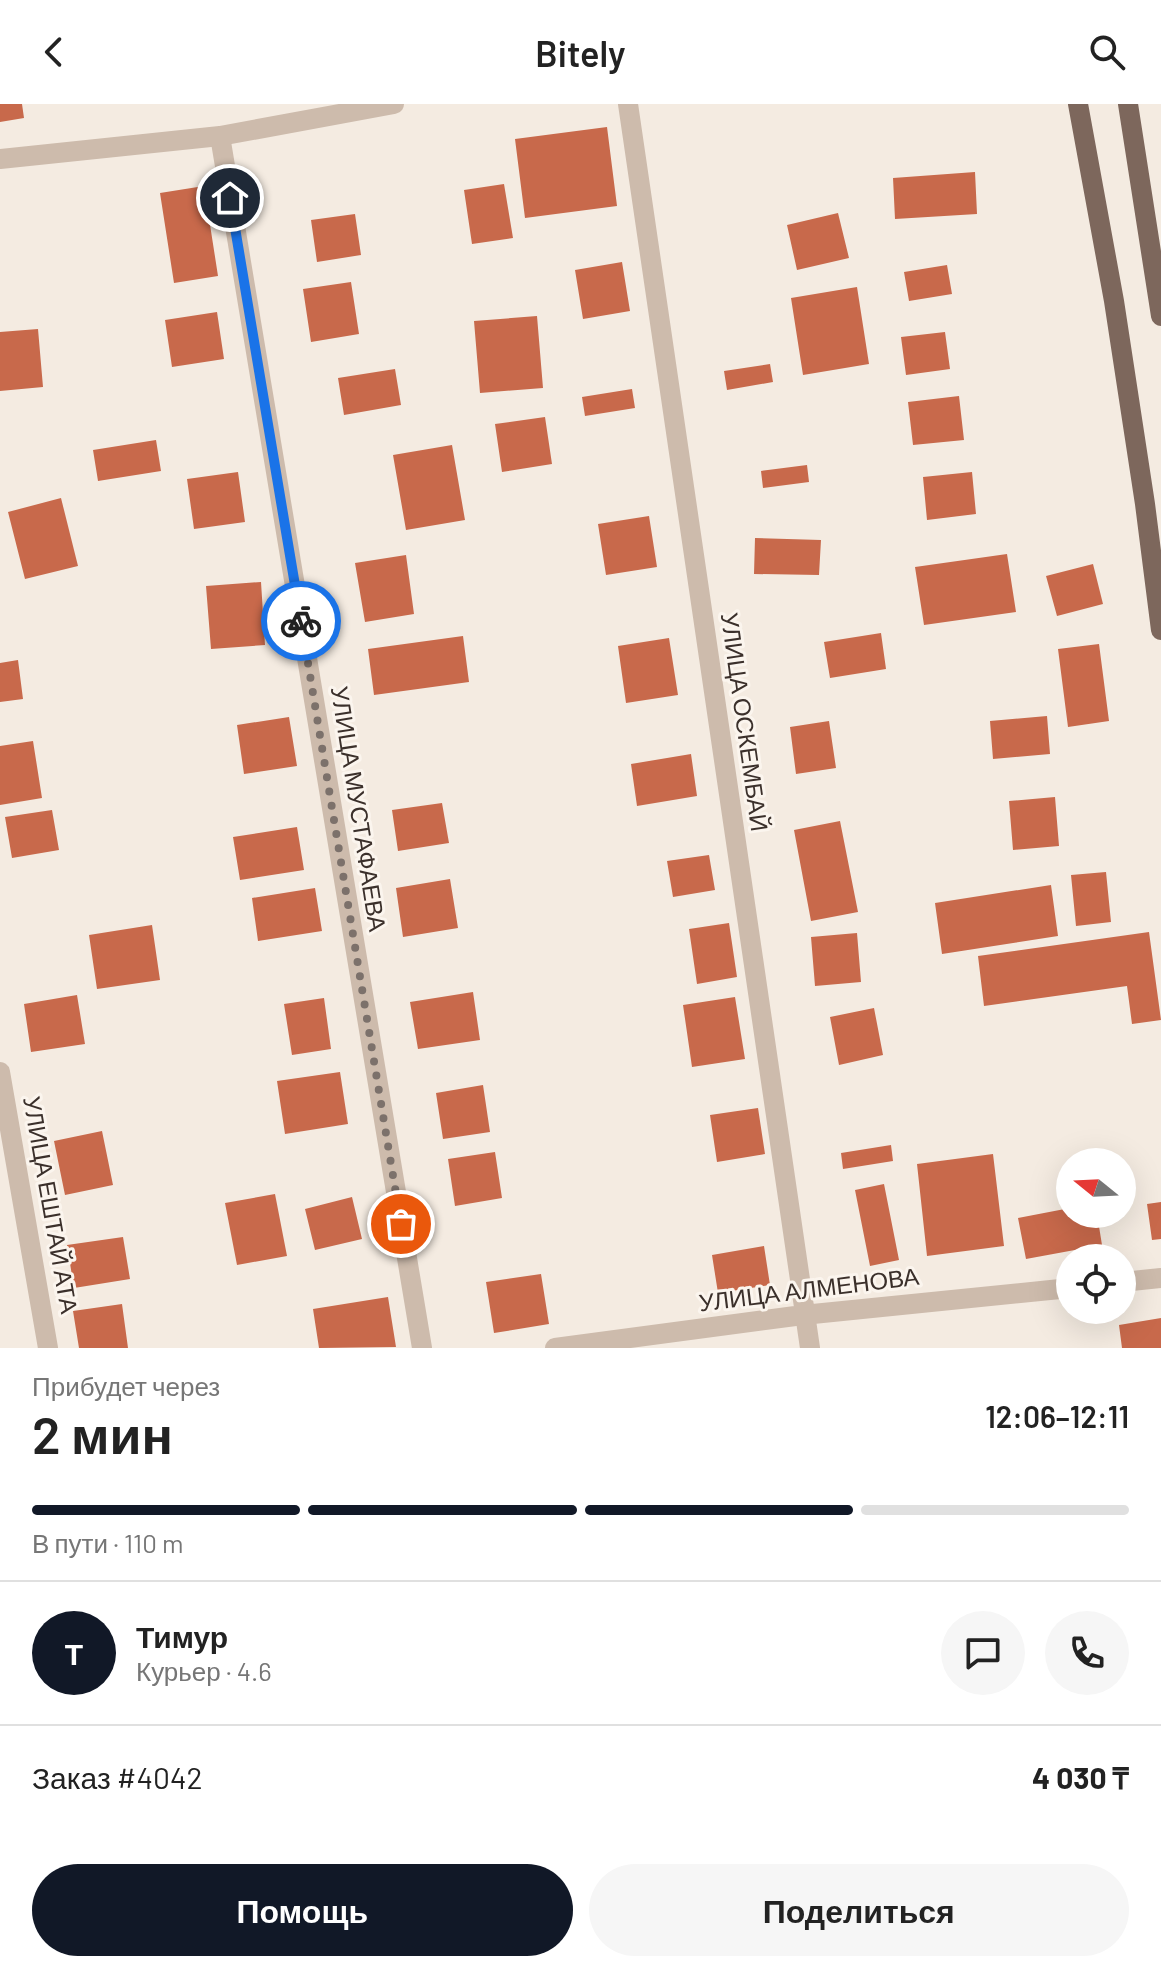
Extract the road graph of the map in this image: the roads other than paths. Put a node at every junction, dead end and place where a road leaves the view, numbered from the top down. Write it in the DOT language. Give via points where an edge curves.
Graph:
graph roads {
  1 [pos="394,104"];
  2 [pos="628,104"];
  3 [pos="1078,104"];
  4 [pos="1128,104"];
  5 [pos="220,136"];
  6 [pos="0,159"];
  7 [pos="1158,276"];
  8 [pos="1161,316"];
  9 [pos="1161,630"];
  10 [pos="0,1072"];
  11 [pos="1161,1278"];
  12 [pos="1136,1281"];
  13 [pos="1056,1289"];
  14 [pos="803,1315"];
  15 [pos="48,1348"];
  16 [pos="422,1348"];
  17 [pos="555,1348"];
  18 [pos="810,1348"];
  1 -- 5 [label="street"];
  2 -- 14 [label="street, УЛИЦА ОСКЕМБАЙ"];
  3 -- 9 [label="main road" via="1114,301"];
  4 -- 7 [label="main road"];
  5 -- 6 [label="street"];
  5 -- 16 [label="street, УЛИЦА МУСТАФАЕВА"];
  7 -- 8 [label="main road"];
  10 -- 15 [label="street, УЛИЦА ЕШТАЙ АТА"];
  11 -- 12 [label="street"];
  13 -- 14 [label="street, УЛИЦА АЛМЕНОВА"];
  14 -- 17 [label="street, УЛИЦА АЛМЕНОВА"];
  14 -- 18 [label="street, УЛИЦА ОСКЕМБАЙ"];
}
